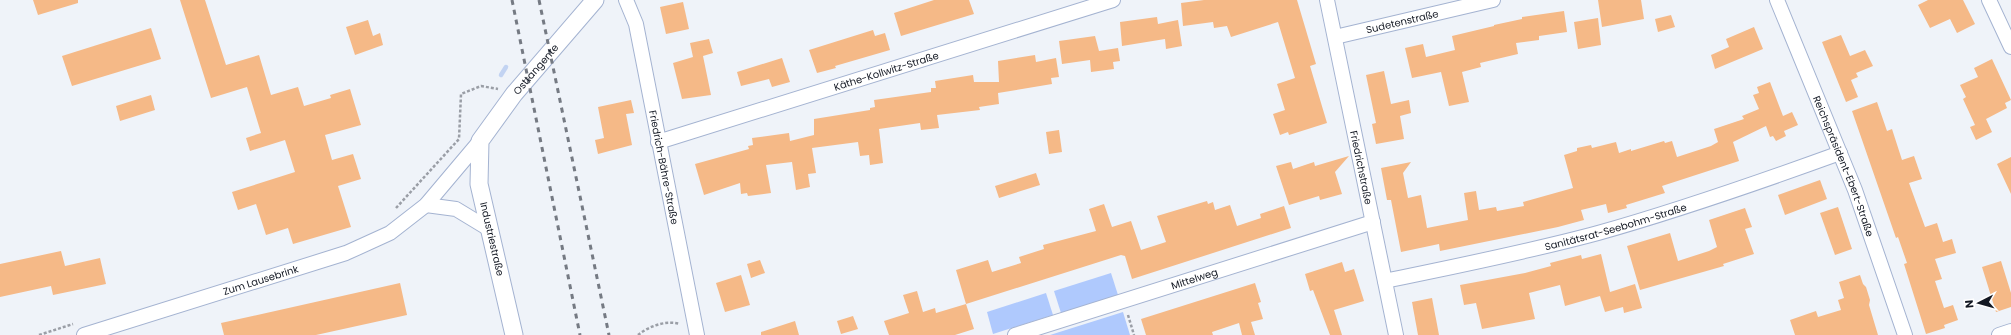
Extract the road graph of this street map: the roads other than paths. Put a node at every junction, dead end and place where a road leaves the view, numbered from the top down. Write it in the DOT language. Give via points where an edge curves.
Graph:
graph roads {
  1 [pos="595,0"];
  2 [pos="626,0"];
  3 [pos="1113,0"];
  4 [pos="1327,0"];
  5 [pos="1493,0"];
  6 [pos="1777,0"];
  7 [pos="1989,0"];
  8 [pos="1335,37"];
  9 [pos="2011,47"];
  10 [pos="480,141"];
  11 [pos="658,142"];
  12 [pos="1840,152"];
  13 [pos="426,205"];
  14 [pos="1373,222"];
  15 [pos="490,229"];
  16 [pos="1385,281"];
  17 [pos="80,329"];
  18 [pos="2011,331"];
  19 [pos="514,335"];
  20 [pos="697,335"];
  21 [pos="1015,335"];
  22 [pos="1396,335"];
  23 [pos="1905,335"];
  24 [pos="1999,335"];
  1 -- 10 [label="street, Osttangente" via="514,94"];
  2 -- 11 [label="street, Friedrich-Bähre-Straße" via="636,24"];
  3 -- 11 [label="street, Käthe-Kollwitz-Straße"];
  4 -- 8 [label="street, Friedrichstraße"];
  5 -- 8 [label="street, Sudetenstraße"];
  6 -- 12 [label="street, Reichspräsident-Ebert-Straße"];
  7 -- 9 [label="street"];
  8 -- 14 [label="street, Friedrichstraße"];
  10 -- 13 [label="street, Zum Lausebrink"];
  10 -- 15 [label="street, Industriestraße" via="480,184"];
  11 -- 20 [label="street, Friedrich-Bähre-Straße"];
  12 -- 16 [label="street, Sanitätsrat-Seebohm-Straße" via="1753,185 1598,233 1498,258"];
  12 -- 23 [label="street, Reichspräsident-Ebert-Straße"];
  13 -- 15 [label="street" via="456,209"];
  13 -- 17 [label="street, Zum Lausebrink" via="390,233 346,254"];
  14 -- 16 [label="street, Friedrichstraße"];
  14 -- 21 [label="street, Mittelweg"];
  15 -- 19 [label="street, Industriestraße"];
  16 -- 22 [label="street, Friedrichstraße"];
  18 -- 24 [label="street"];
}
